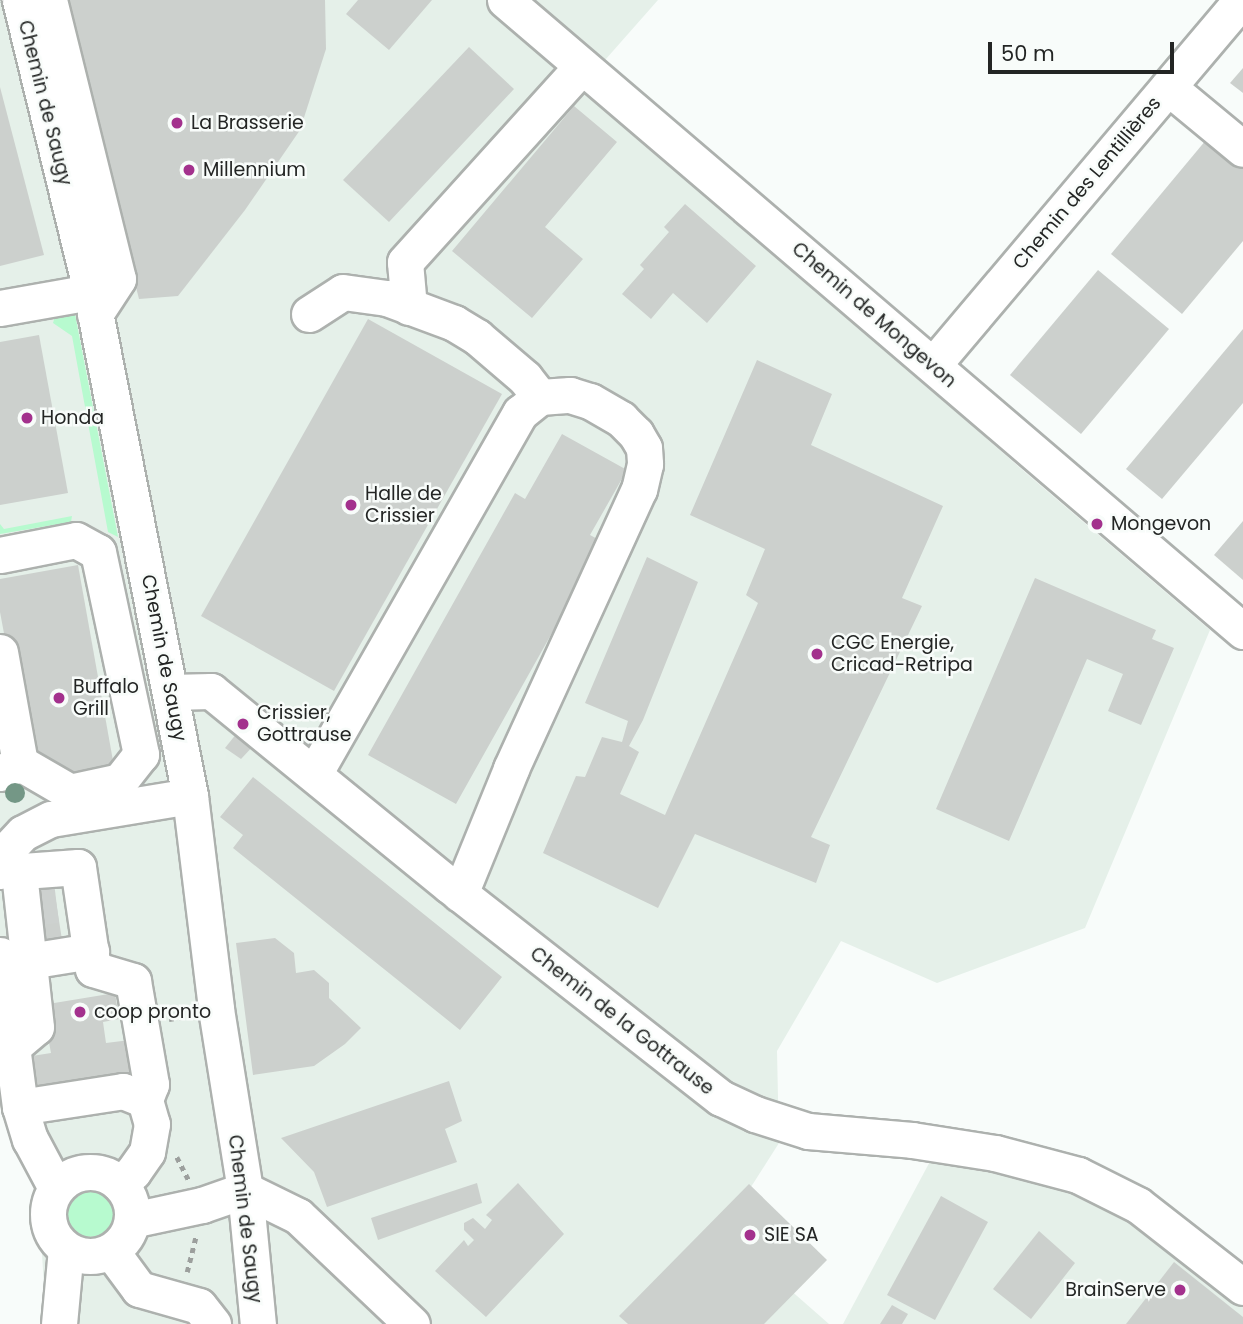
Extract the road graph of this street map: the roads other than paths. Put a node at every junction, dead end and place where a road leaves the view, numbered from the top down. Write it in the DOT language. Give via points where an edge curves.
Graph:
graph roads {
  1 [pos="20,0"];
  2 [pos="49,0"];
  3 [pos="505,0"];
  4 [pos="1241,0"];
  5 [pos="582,66"];
  6 [pos="1168,87"];
  7 [pos="1243,149"];
  8 [pos="93,303"];
  9 [pos="409,307"];
  10 [pos="0,308"];
  11 [pos="309,314"];
  12 [pos="933,366"];
  13 [pos="540,397"];
  14 [pos="0,555"];
  15 [pos="1243,631"];
  16 [pos="0,652"];
  17 [pos="170,692"];
  18 [pos="10,768"];
  19 [pos="314,774"];
  20 [pos="190,796"];
  21 [pos="39,881"];
  22 [pos="460,894"];
  23 [pos="53,950"];
  24 [pos="145,1100"];
  25 [pos="20,1107"];
  26 [pos="120,1184"];
  27 [pos="56,1188"];
  28 [pos="245,1190"];
  29 [pos="132,1220"];
  30 [pos="66,1249"];
  31 [pos="111,1251"];
  32 [pos="1243,1287"];
  33 [pos="59,1324"];
  34 [pos="213,1324"];
  35 [pos="258,1324"];
  36 [pos="412,1324"];
  1 -- 8 [label="street, Chemin de Saugy"];
  2 -- 8 [label="street" via="118,279"];
  3 -- 5 [label="street, Chemin de Mongevon"];
  4 -- 6 [label="street, Chemin des Lentillières"];
  5 -- 9 [label="street" via="405,262"];
  5 -- 12 [label="street, Chemin de Mongevon"];
  6 -- 7 [label="street"];
  6 -- 12 [label="street, Chemin des Lentillières"];
  8 -- 10 [label="street"];
  8 -- 17 [label="street, Chemin de Saugy"];
  9 -- 11 [label="street" via="365,293 343,292"];
  9 -- 13 [label="street" via="454,323 477,337"];
  12 -- 15 [label="street, Chemin de Mongevon"];
  13 -- 19 [label="street" via="520,413 501,442"];
  13 -- 22 [label="street" via="570,395 603,408 636,434 644,448 645,464 639,489 511,769"];
  14 -- 18 [label="street" via="76,540 98,552 141,754 120,781 70,792"];
  16 -- 18 [label="street"];
  17 -- 19 [label="street, Chemin de la Gottrause" via="211,691"];
  17 -- 20 [label="street, Chemin de Saugy"];
  19 -- 22 [label="street, Chemin de la Gottrause"];
  20 -- 21 [label="street" via="51,819 23,833"];
  20 -- 28 [label="street, Chemin de Saugy" via="216,1009"];
  21 -- 23 [label="street"];
  21 -- 23 [label="street"];
  22 -- 32 [label="street, Chemin de la Gottrause" via="721,1098 755,1115 808,1131 995,1153 1077,1175 1138,1205"];
  23 -- 24 [label="street" via="133,981 151,1084"];
  23 -- 25 [label="street" via="12,1047"];
  24 -- 25 [label="street" via="123,1091"];
  24 -- 26 [label="street" via="152,1124 147,1152"];
  25 -- 27 [label="street" via="30,1139"];
  26 -- 27 [label="street" via="94,1171 66,1178"];
  26 -- 29 [label="street" via="128,1194"];
  27 -- 30 [label="street" via="47,1214 56,1240"];
  28 -- 29 [label="street"];
  28 -- 35 [label="street, Chemin de Saugy"];
  28 -- 36 [label="street" via="298,1216"];
  29 -- 31 [label="street"];
  30 -- 31 [label="street" via="89,1256"];
  30 -- 33 [label="street"];
  31 -- 34 [label="street" via="139,1289 199,1306"];
}
